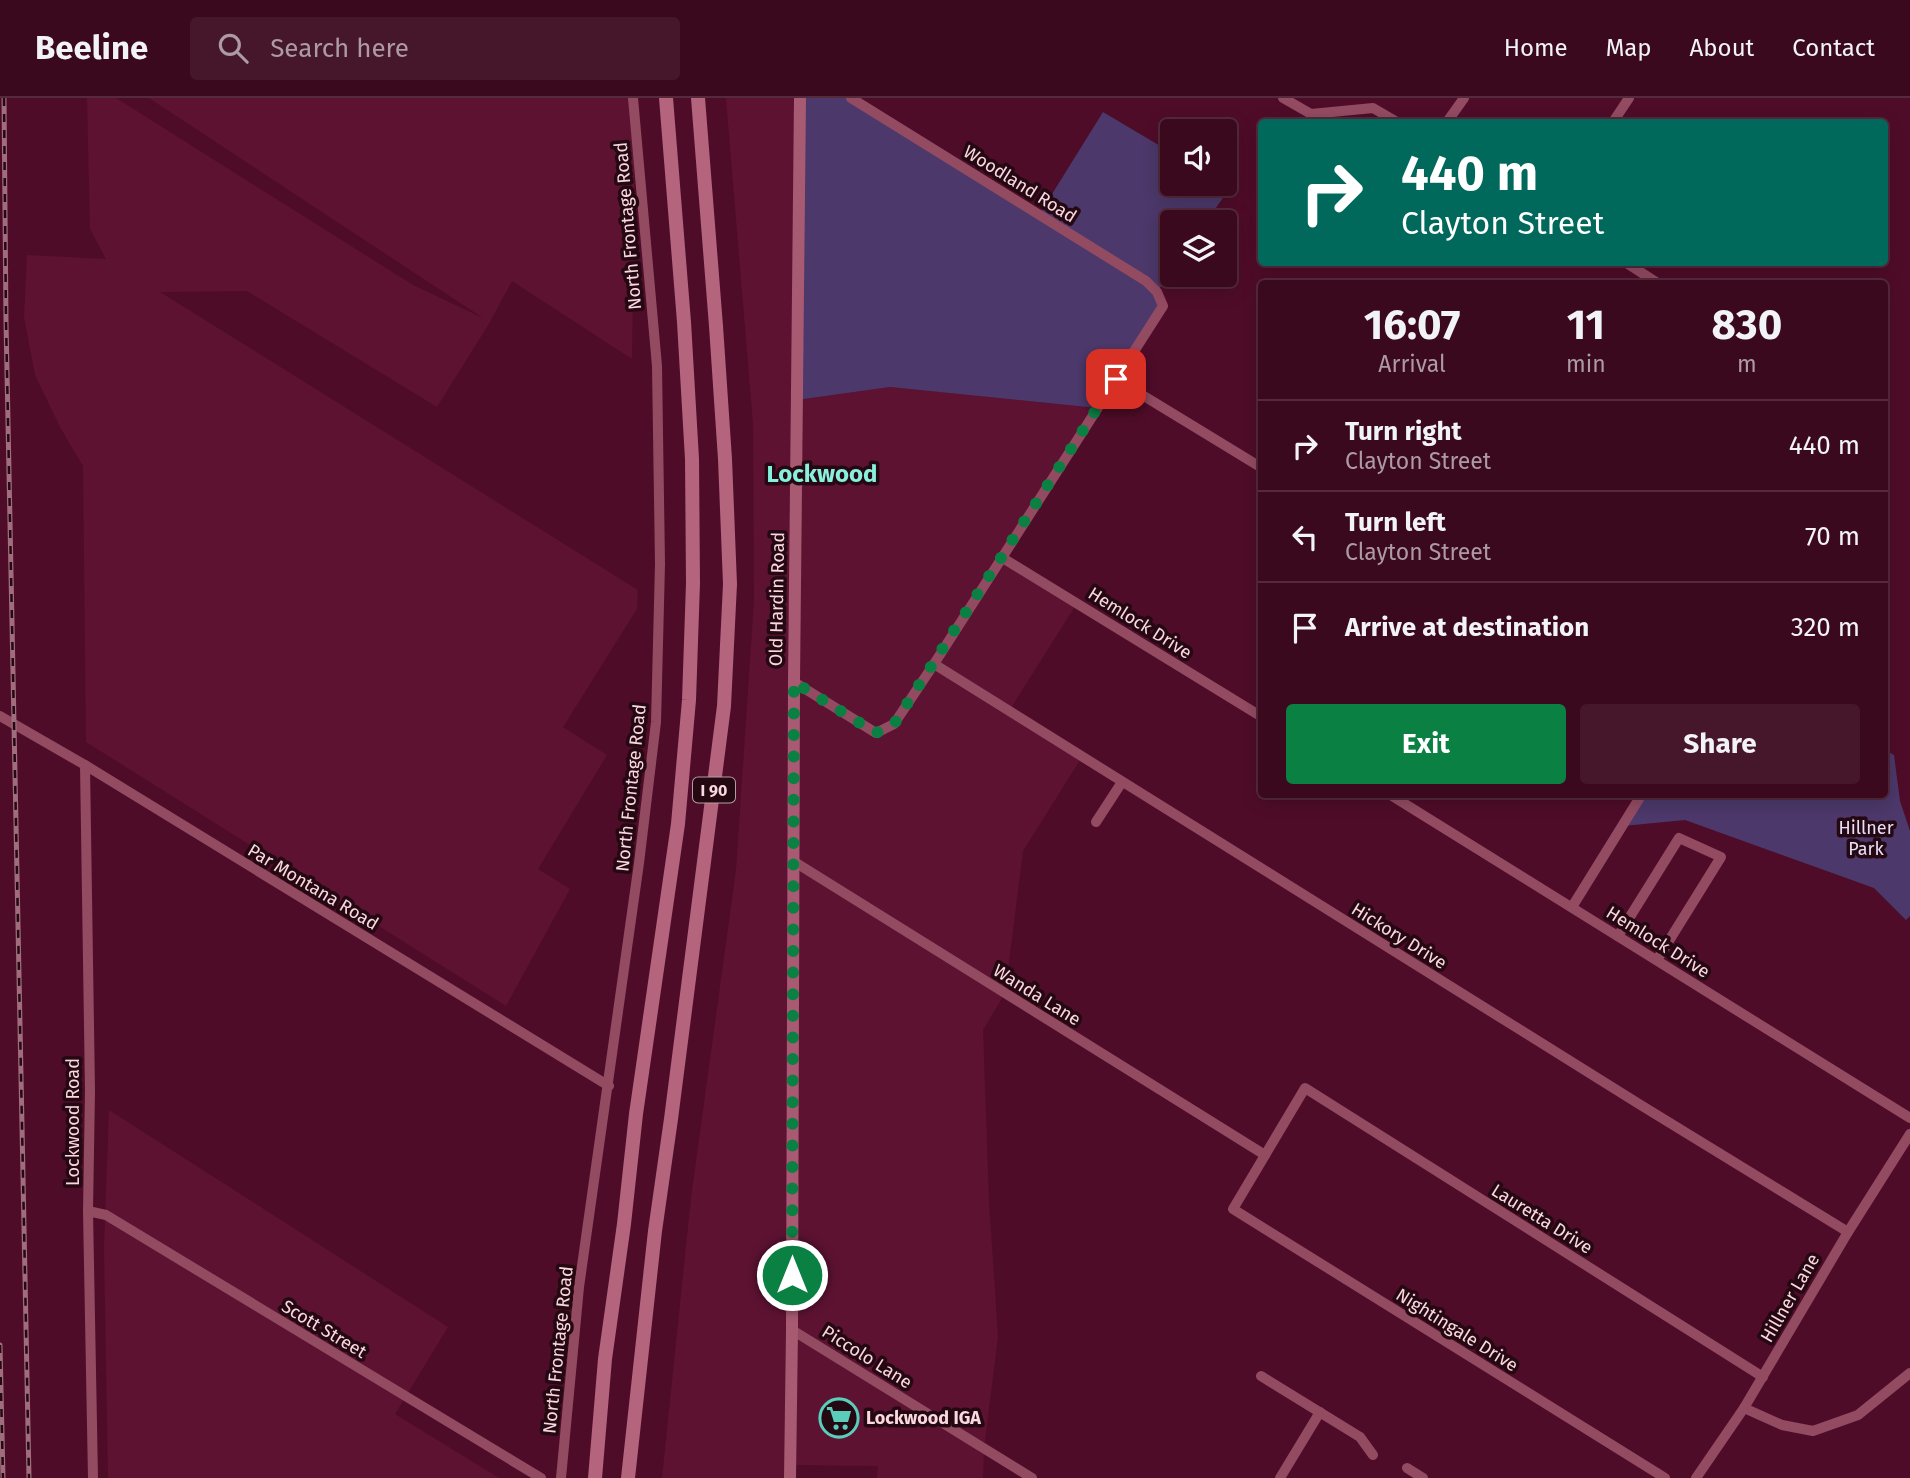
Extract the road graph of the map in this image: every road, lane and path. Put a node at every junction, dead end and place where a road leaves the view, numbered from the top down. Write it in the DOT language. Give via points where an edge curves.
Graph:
graph roads {
  1 [pos="633,98"];
  2 [pos="666,98"];
  3 [pos="698,98"];
  4 [pos="800,98"];
  5 [pos="851,98"];
  6 [pos="1283,98"];
  7 [pos="1464,98"];
  8 [pos="1629,98"];
  9 [pos="1392,119"];
  10 [pos="1449,119"];
  11 [pos="1615,119"];
  12 [pos="1631,266"];
  13 [pos="1652,280"];
  14 [pos="1116,379"];
  15 [pos="1258,466"];
  16 [pos="1001,557"];
  17 [pos="934,664"];
  18 [pos="794,682"];
  19 [pos="1258,715"];
  20 [pos="0,716"];
  21 [pos="85,765"];
  22 [pos="1122,782"];
  23 [pos="1395,798"];
  24 [pos="1640,798"];
  25 [pos="1096,822"];
  26 [pos="793,862"];
  27 [pos="1572,907"];
  28 [pos="1618,936"];
  29 [pos="1657,960"];
  30 [pos="609,1086"];
  31 [pos="1910,1118"];
  32 [pos="1910,1134"];
  33 [pos="1265,1155"];
  34 [pos="88,1211"];
  35 [pos="1848,1232"];
  36 [pos="792,1330"];
  37 [pos="1910,1373"];
  38 [pos="1261,1376"];
  39 [pos="1763,1377"];
  40 [pos="1744,1408"];
  41 [pos="1320,1412"];
  42 [pos="1373,1455"];
  43 [pos="1407,1468"];
  44 [pos="93,1478"];
  45 [pos="541,1478"];
  46 [pos="561,1478"];
  47 [pos="595,1478"];
  48 [pos="628,1478"];
  49 [pos="790,1478"];
  50 [pos="1032,1478"];
  51 [pos="1280,1478"];
  52 [pos="1423,1478"];
  53 [pos="1665,1478"];
  54 [pos="1696,1478"];
  1 -- 30 [label="street, North Frontage Road" via="657,366 660,564 656,722"];
  2 -- 47 [label="highway, I 90" via="692,459 689,700 678,824 605,1359"];
  3 -- 48 [label="highway, I 90" via="730,584 724,706 655,1231"];
  4 -- 18 [label="main road, Old Hardin Road"];
  5 -- 14 [label="street, Woodland Road" via="1157,292 1163,306"];
  6 -- 9 [label="street" via="1311,114 1373,108"];
  7 -- 10 [label="street"];
  8 -- 11 [label="street"];
  12 -- 13 [label="street"];
  14 -- 15 [label="street"];
  14 -- 16 [label="street"];
  16 -- 17 [label="street"];
  16 -- 19 [label="street, Hemlock Drive"];
  17 -- 18 [label="street" via="894,724 876,733"];
  17 -- 22 [label="street, Hickory Drive"];
  18 -- 26 [label="main road, Old Hardin Road"];
  20 -- 21 [label="street, Par Montana Road"];
  21 -- 30 [label="street, Par Montana Road"];
  21 -- 34 [label="street, Lockwood Road"];
  22 -- 25 [label="street"];
  22 -- 35 [label="street, Hickory Drive"];
  23 -- 27 [label="street, Hemlock Drive"];
  24 -- 27 [label="street"];
  26 -- 33 [label="street, Wanda Lane"];
  26 -- 36 [label="main road, Old Hardin Road"];
  27 -- 28 [label="street, Hemlock Drive"];
  28 -- 29 [label="street, Hemlock Drive"];
  28 -- 29 [label="street" via="1679,838 1721,857"];
  29 -- 31 [label="street, Hemlock Drive"];
  30 -- 46 [label="street, North Frontage Road" via="579,1287"];
  32 -- 35 [label="street, Hillner Lane"];
  33 -- 39 [label="street, Lauretta Drive" via="1305,1088"];
  33 -- 53 [label="street, Nightingale Drive" via="1233,1209"];
  34 -- 44 [label="street, Lockwood Road"];
  34 -- 45 [label="street, Scott Street" via="106,1216"];
  35 -- 39 [label="street, Hillner Lane"];
  36 -- 49 [label="main road, Old Hardin Road"];
  36 -- 50 [label="street, Piccolo Lane"];
  37 -- 40 [label="street" via="1858,1415 1813,1432 1782,1425"];
  38 -- 41 [label="street"];
  39 -- 40 [label="street, Hillner Lane"];
  40 -- 54 [label="street, Hillner Lane"];
  41 -- 42 [label="street" via="1360,1437"];
  41 -- 51 [label="street"];
  43 -- 52 [label="street"];
}
